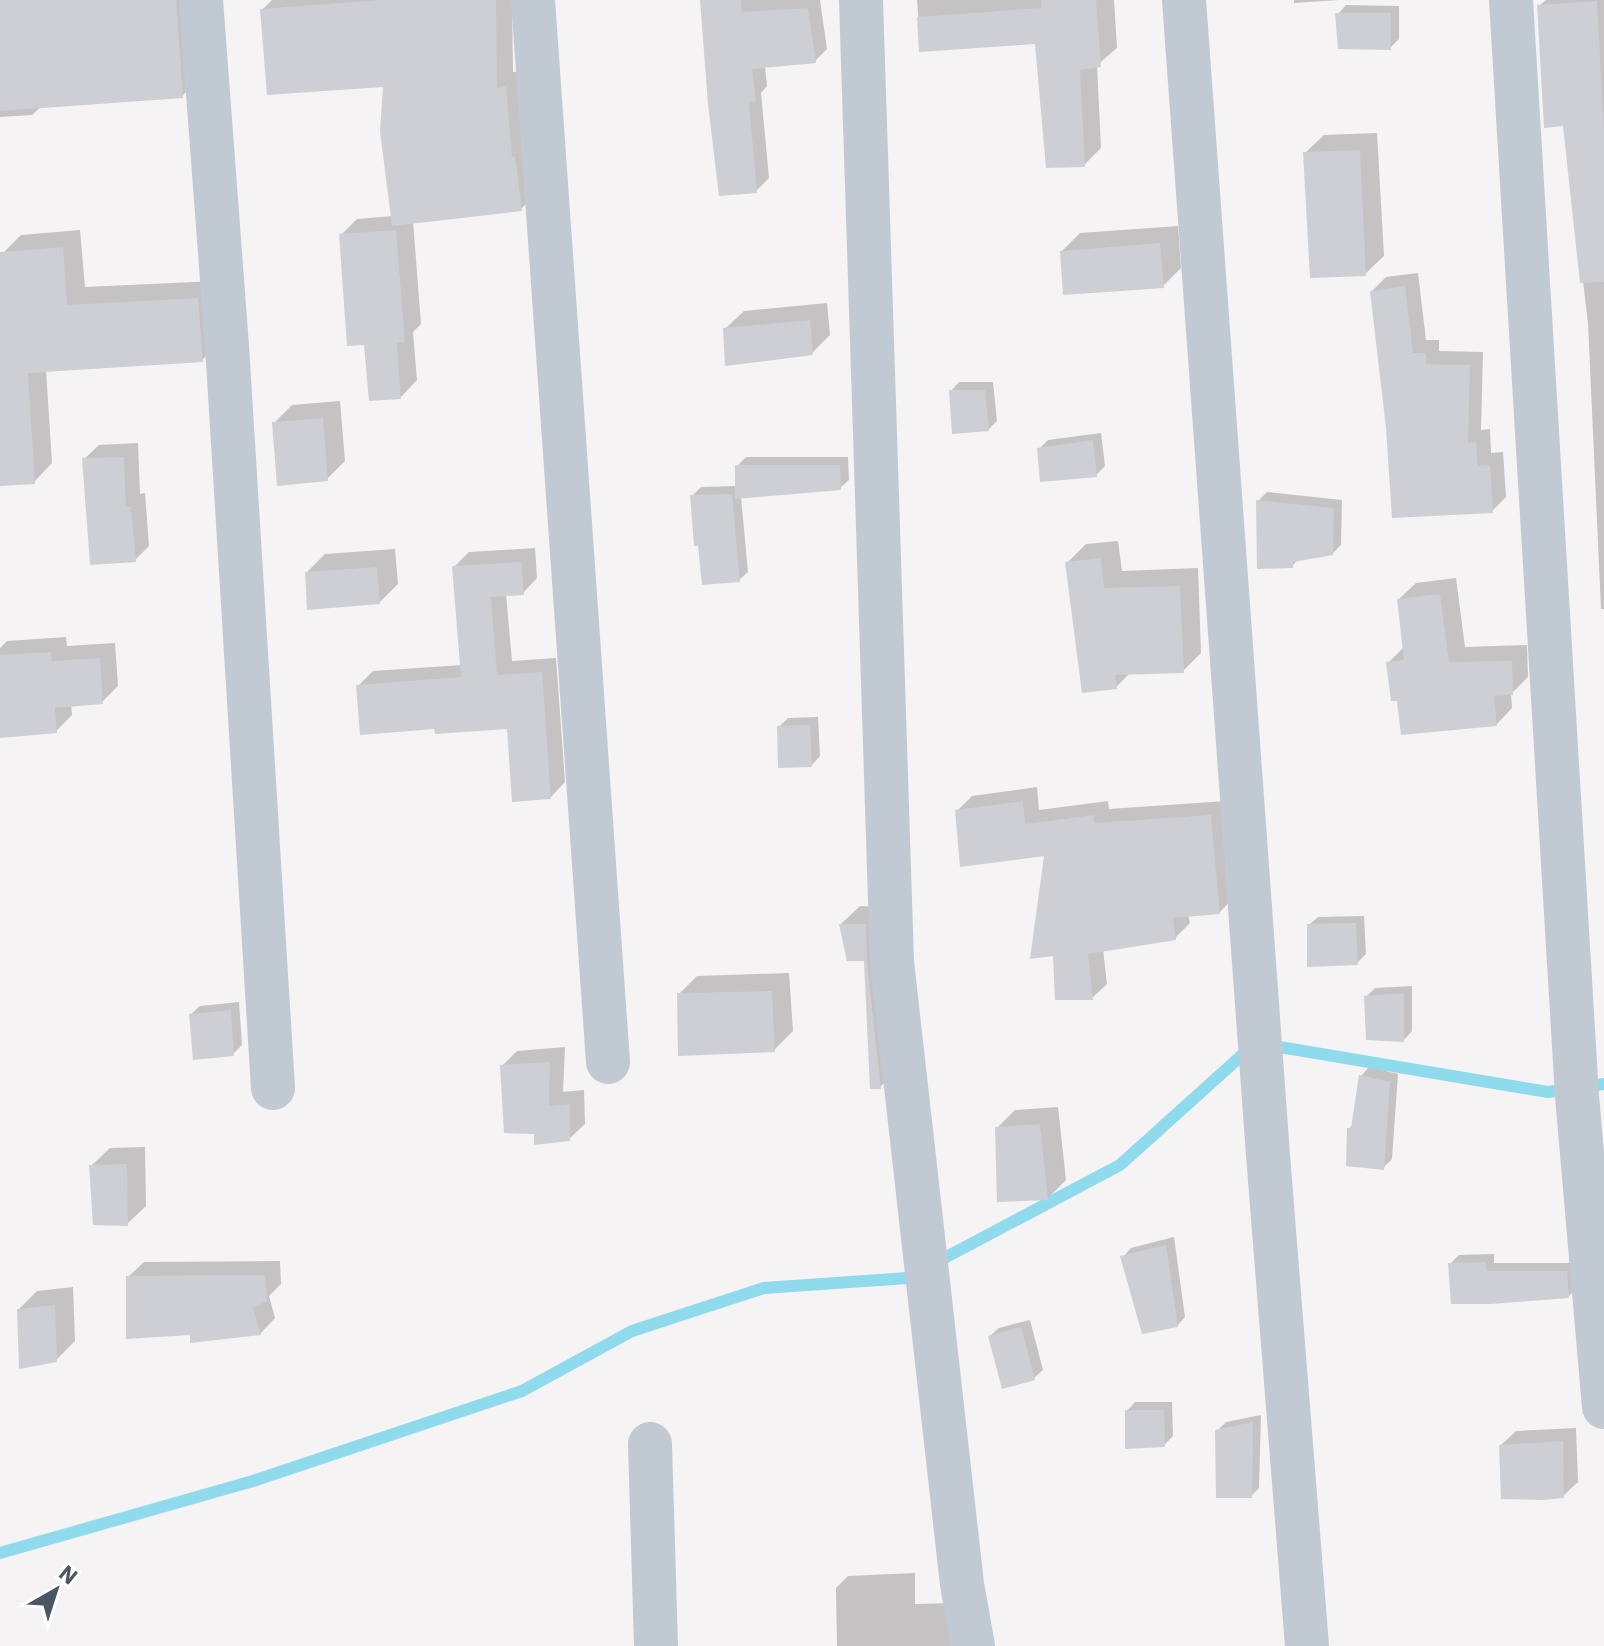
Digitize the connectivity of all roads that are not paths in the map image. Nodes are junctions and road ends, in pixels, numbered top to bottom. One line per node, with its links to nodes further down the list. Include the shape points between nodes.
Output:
1 (201, 0): 7 (street)
2 (533, 0): 6 (street)
3 (861, 0): 12 (street, via 892,962)
4 (1184, 0): 13 (street)
5 (1511, 0): 8 (street)
6 (608, 1062)
7 (273, 1088)
8 (1591, 1096): 9 (street)
9 (1604, 1407)
10 (650, 1444): 11 (street)
11 (656, 1646)
12 (973, 1646)
13 (1307, 1646)

